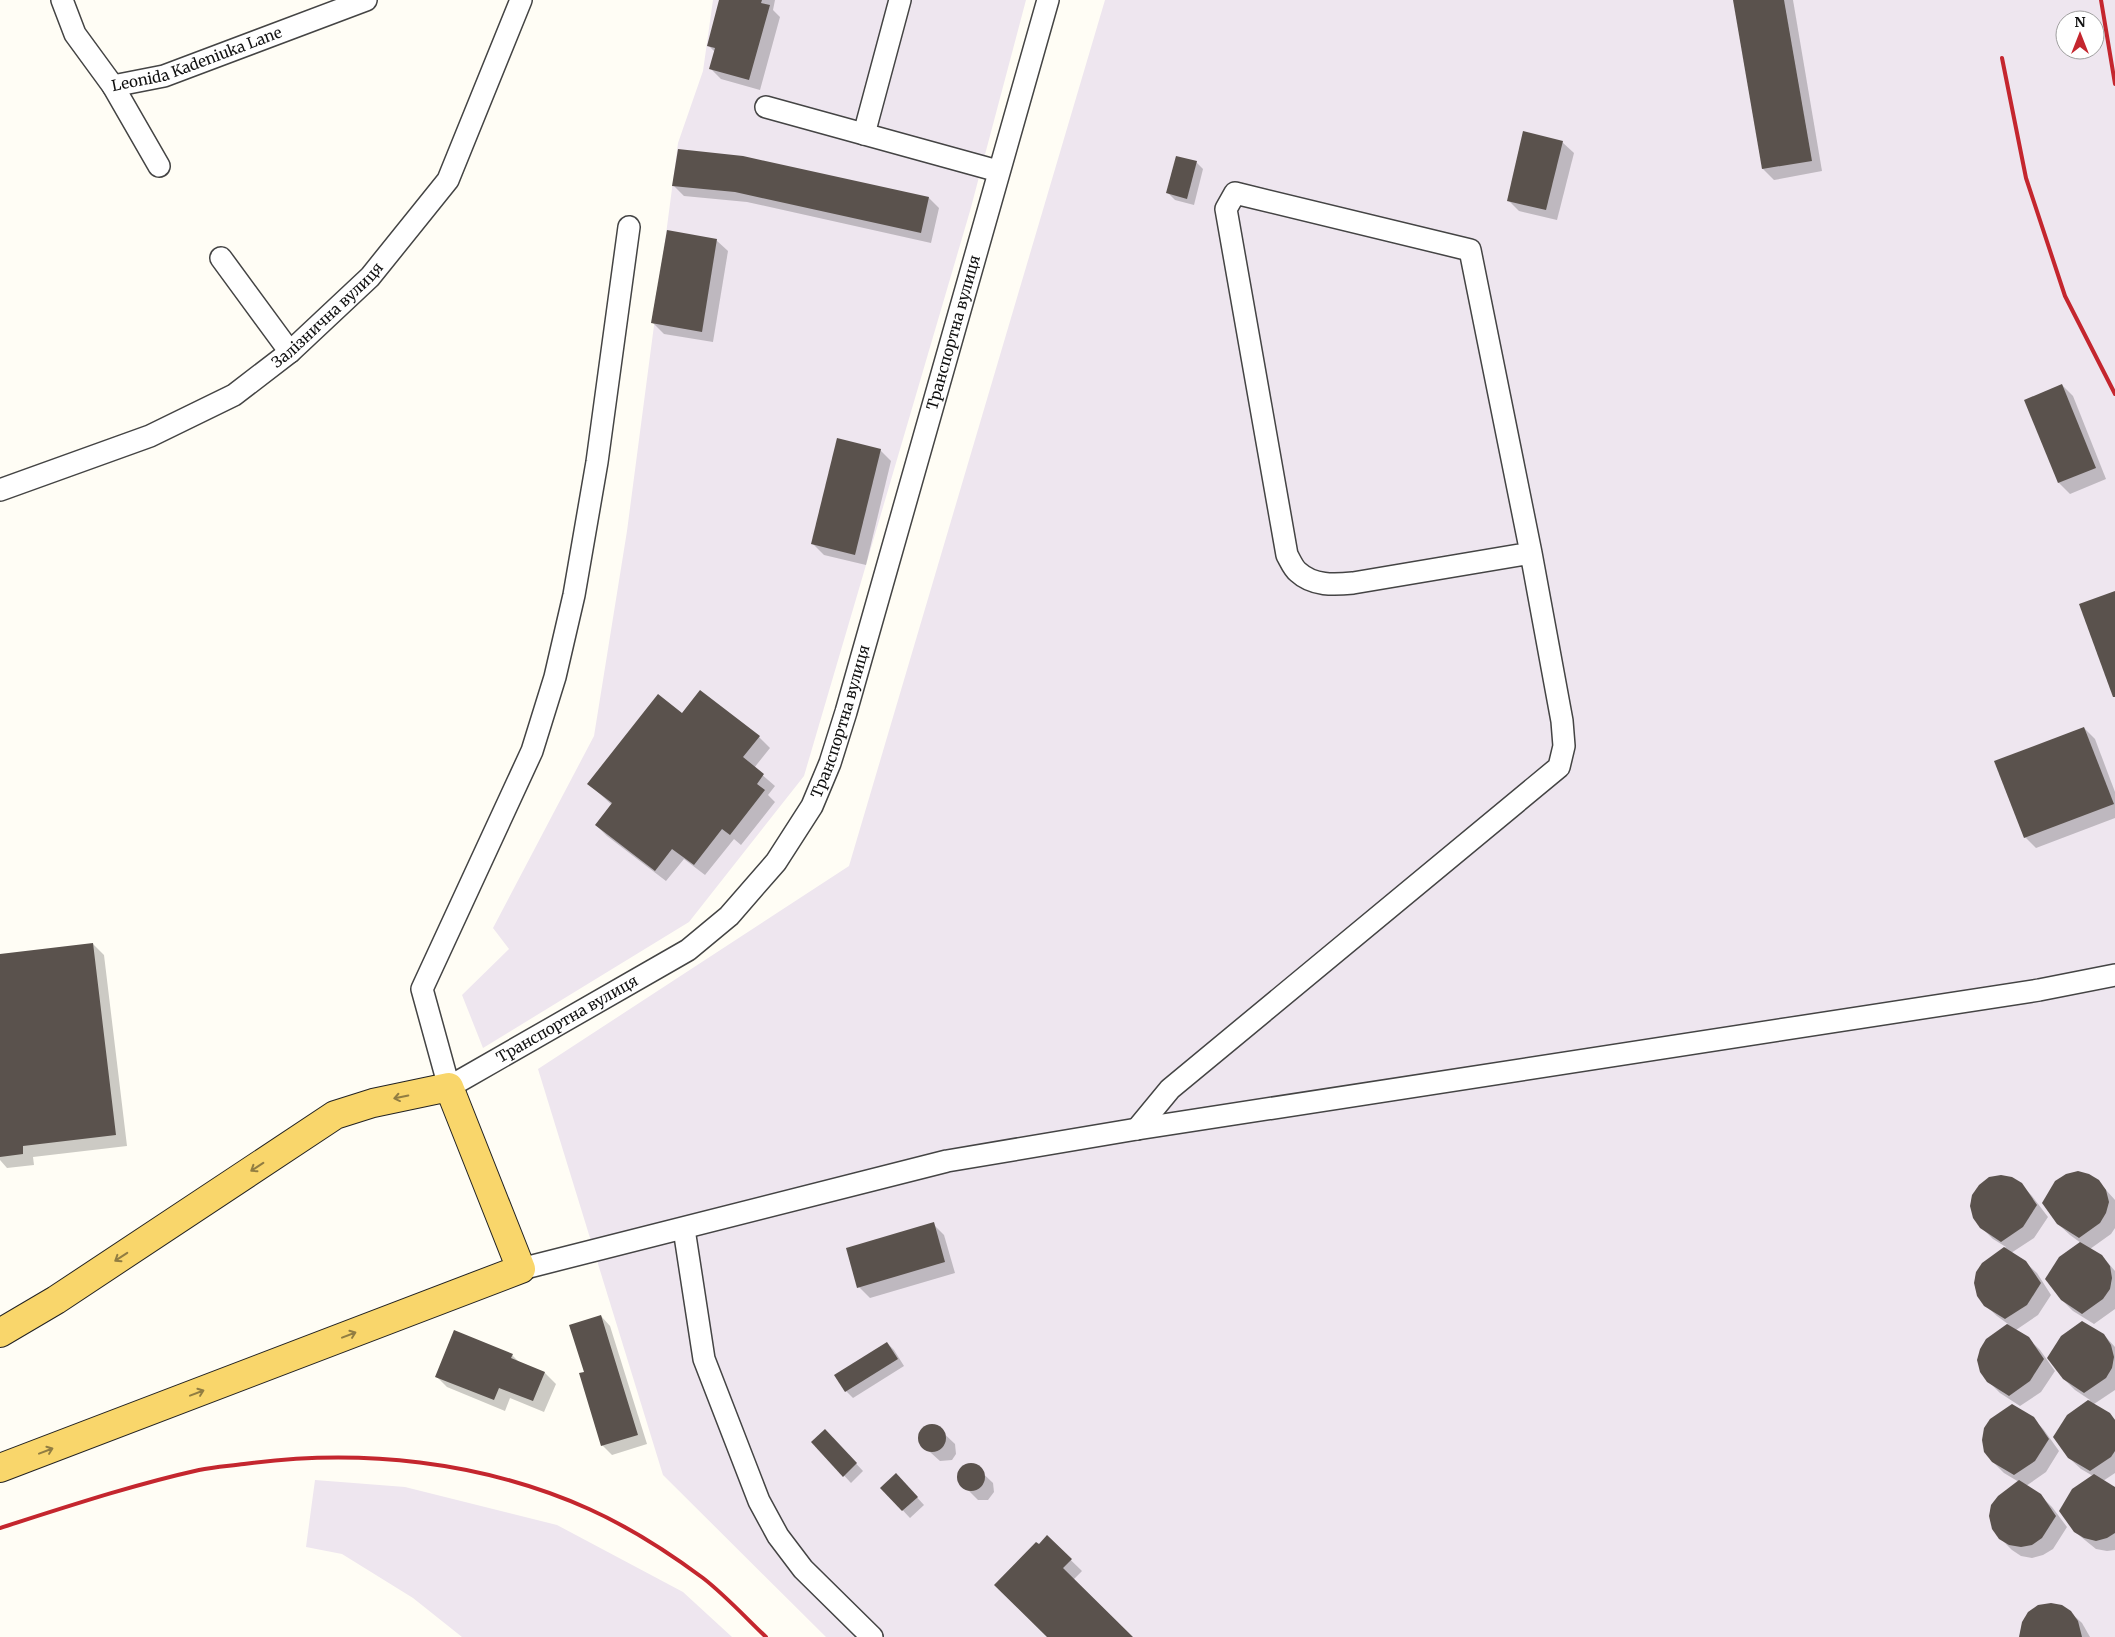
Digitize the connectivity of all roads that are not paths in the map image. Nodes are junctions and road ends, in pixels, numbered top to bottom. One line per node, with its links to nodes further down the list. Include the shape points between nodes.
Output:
1 (62, 0): 6 (street, via 75,34)
2 (366, 0): 6 (street, Leonida Kadeniuka Lane, via 164,76)
3 (521, 0): 13 (street, Залізнична вулиця, via 448,180 370,277)
4 (900, 0): 8 (street)
5 (1048, 0): 10 (street, Транспортна вулиця)
6 (114, 86): 9 (street, Leonida Kadeniuka Lane)
7 (766, 107): 8 (street)
8 (864, 134): 10 (street)
9 (159, 166)
10 (998, 171): 17 (street, Транспортна вулиця, via 846,712 812,806 770,869 729,916 688,950)
11 (628, 226): 17 (street, via 597,462 574,595 555,677 532,751 422,989)
12 (220, 258): 13 (street)
13 (290, 352): 14 (street, Залізнична вулиця, via 234,395 150,436)
14 (0, 490)
15 (1531, 553): 15 (street, via 1470,250 1235,193 1226,210 1287,555 1297,572 1312,581 1332,585); 18 (street, via 1562,721 1564,746 1559,767 1170,1089)
16 (2115, 975): 18 (street, via 2039,990)
17 (449, 1087): 20 (main road); 21 (main road, one-way to 21, via 373,1103 336,1115 56,1300)
18 (1137, 1129): 19 (street, via 947,1162)
19 (684, 1229): 20 (street); 23 (street, via 704,1359 759,1502 778,1536 803,1569)
20 (522, 1269): 22 (main road, one-way to 20)
21 (0, 1333)
22 (0, 1468)
23 (872, 1637)

